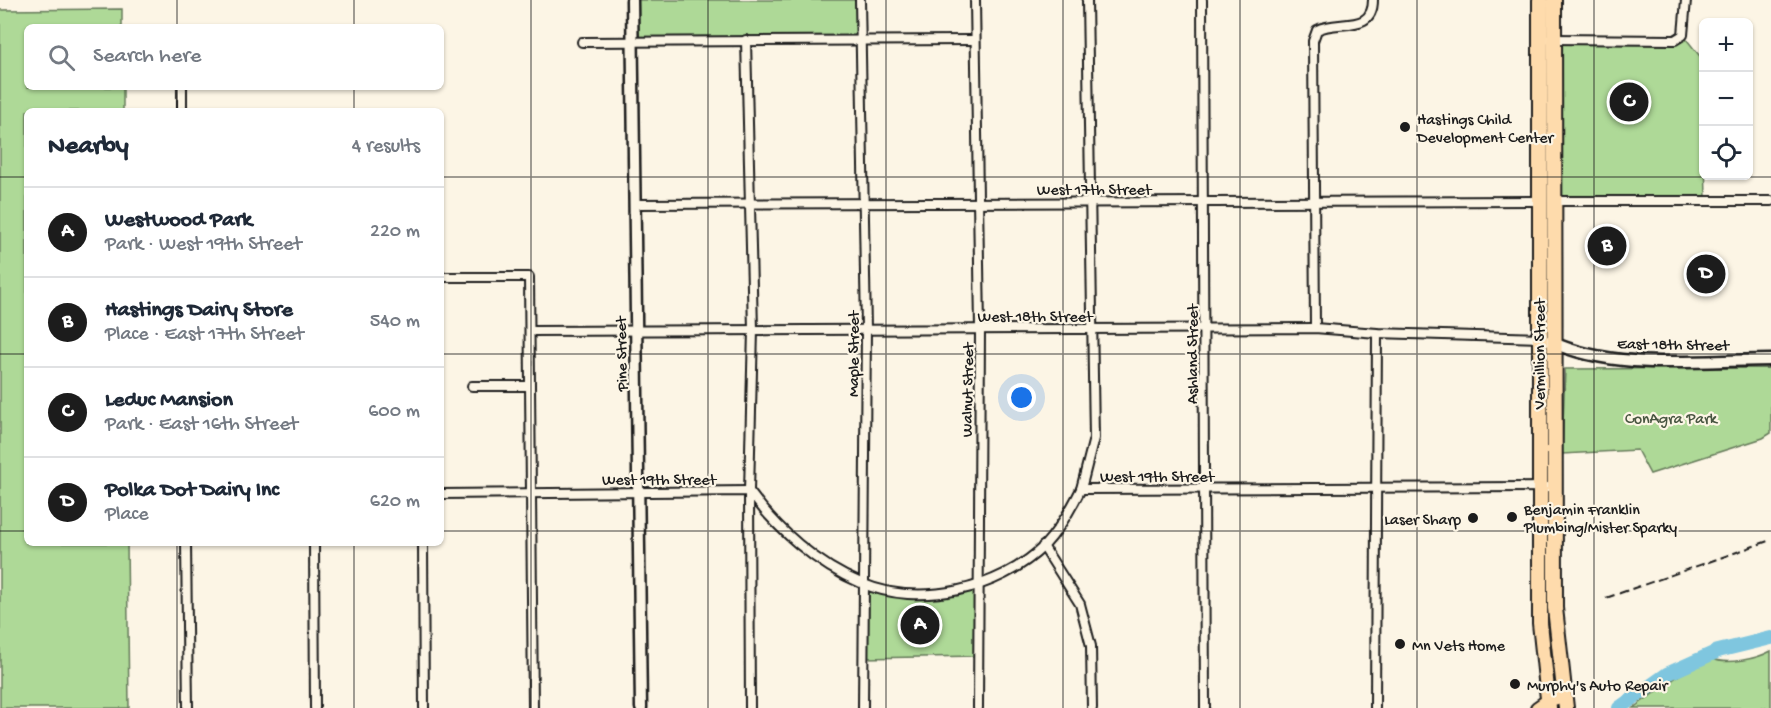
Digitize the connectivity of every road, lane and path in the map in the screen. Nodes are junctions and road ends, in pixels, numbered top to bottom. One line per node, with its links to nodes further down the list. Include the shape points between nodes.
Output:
1 (632, 0): 16 (street, Pine Street)
2 (860, 0): 12 (street, Maple Street)
3 (975, 0): 13 (street, Walnut Street)
4 (1087, 0): 19 (street)
5 (1202, 0): 20 (street, Ashland Street)
6 (1373, 0): 21 (street, via 1368,19 1358,24 1327,24 1317,30 1313,41)
7 (1540, 0): 14 (highway, Vermillion Street)
8 (1554, 0): 11 (highway, Vermillion Street)
9 (1686, 0): 11 (street, via 1683,34 1675,40)
10 (746, 39): 12 (street); 16 (street); 24 (street)
11 (1554, 39): 14 (street); 22 (highway, Vermillion Street)
12 (860, 40): 13 (street); 25 (street, Maple Street)
13 (975, 40): 26 (street, Walnut Street)
14 (1540, 40): 22 (highway, Vermillion Street)
15 (582, 42): 16 (street)
16 (632, 42): 27 (street, Pine Street)
17 (182, 90): 18 (street)
18 (182, 108)
19 (1088, 200): 20 (street, West 17th Street); 26 (street, West 17th Street); 31 (street)
20 (1202, 201): 21 (street, West 17th Street); 29 (street, Ashland Street)
21 (1314, 201): 22 (street, West 17th Street); 30 (street)
22 (1547, 201): 23 (street, West 17th Street); 38 (highway, Vermillion Street); 39 (highway, Vermillion Street)
23 (1771, 201)
24 (749, 202): 25 (street, West 17th Street); 27 (street, West 17th Street); 35 (street)
25 (862, 202): 26 (street, West 17th Street); 32 (street, Maple Street)
26 (978, 202): 33 (street, Walnut Street)
27 (634, 204): 34 (street, Pine Street)
28 (444, 278): 36 (street, via 529,277)
29 (1205, 327): 30 (street, West 18th Street); 31 (street, West 18th Street); 46 (street, Ashland Street)
30 (1315, 327): 37 (street, West 18th Street)
31 (1093, 328): 33 (street, West 18th Street); 45 (street, via 1094,438)
32 (866, 329): 33 (street, West 18th Street); 35 (street, West 18th Street); 55 (street, Maple Street)
33 (980, 329): 56 (street, Walnut Street)
34 (635, 330): 35 (street, West 18th Street); 36 (street, West 18th Street); 49 (street, Pine Street)
35 (753, 330): 47 (street)
36 (530, 331): 42 (street)
37 (1377, 333): 38 (street, West 18th Street); 44 (street)
38 (1540, 338): 39 (street, East 18th Street); 43 (highway, Vermillion Street)
39 (1555, 344): 40 (street, East 18th Street, via 1585,354 1634,360); 43 (highway, Vermillion Street)
40 (1771, 360)
41 (472, 386): 42 (street)
42 (530, 386): 48 (street)
43 (1548, 487): 44 (street, West 19th Street); 57 (highway, Vermillion Street); 58 (highway, Vermillion Street, via 1540,622)
44 (1375, 488): 46 (street, West 19th Street); 69 (street)
45 (1081, 489): 46 (street, West 19th Street); 54 (street, West 19th Street, via 1065,519)
46 (1204, 489): 68 (street, Ashland Street)
47 (749, 491): 49 (street, West 19th Street); 55 (street, West 19th Street, via 763,510 820,560); 64 (street)
48 (531, 492): 49 (street, West 19th Street); 50 (street, West 19th Street); 62 (street)
49 (637, 492): 63 (street, Pine Street)
50 (444, 494)
51 (186, 546): 59 (street)
52 (314, 546): 60 (street)
53 (423, 546): 61 (street)
54 (1043, 546): 56 (street, West 19th Street, via 1013,569); 67 (street, via 1080,604 1091,646)
55 (862, 584): 56 (street, West 19th Street, via 919,594); 65 (street, Maple Street)
56 (977, 585): 66 (street, Walnut Street)
57 (1565, 702): 58 (main road)
58 (1544, 706)
59 (188, 708)
60 (315, 708)
61 (424, 708)
62 (533, 708)
63 (641, 708)
64 (750, 708)
65 (863, 708)
66 (978, 708)
67 (1092, 708)
68 (1205, 708)
69 (1375, 708)

